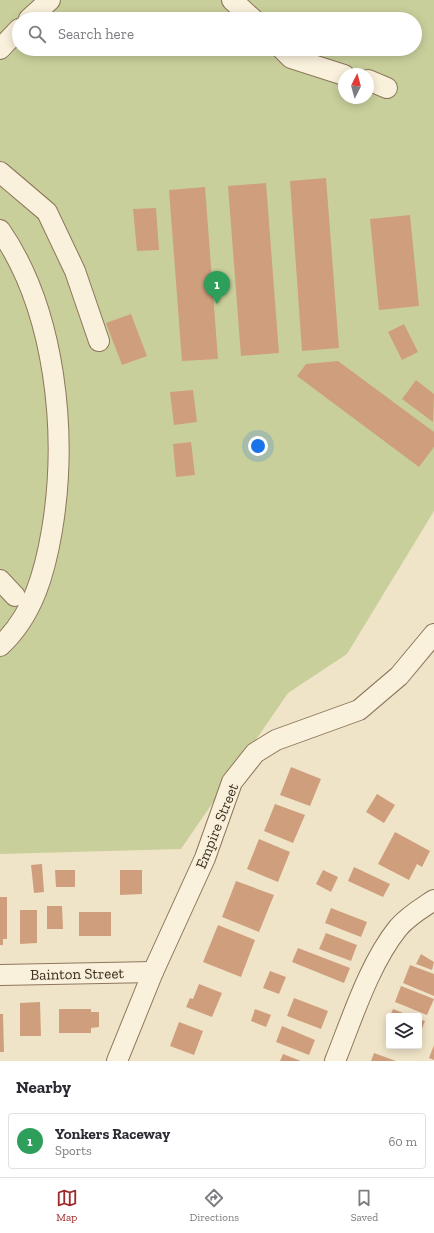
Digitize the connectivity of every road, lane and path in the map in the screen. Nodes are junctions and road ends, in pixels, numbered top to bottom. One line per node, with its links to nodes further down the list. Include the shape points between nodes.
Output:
1 (50, 0): 3 (street)
2 (232, 0): 4 (street)
3 (37, 12)
4 (245, 12)
5 (12, 36): 6 (street)
6 (0, 49)
7 (289, 56): 8 (street)
8 (338, 73)
9 (374, 83): 10 (street)
10 (387, 88)
11 (0, 172): 13 (street, via 47,212 75,271)
12 (0, 230): 17 (street, via 27,279 41,321 52,376 60,459 49,550 40,585 27,612)
13 (99, 341)
14 (0, 580): 15 (street)
15 (15, 596)
16 (434, 634): 19 (street, Empire Street, via 399,676 359,710 276,740 255,752 232,782 205,858)
17 (0, 646)
18 (434, 900): 22 (street, via 398,928 372,970)
19 (153, 972): 20 (street, Bainton Street); 21 (street, Empire Street)
20 (0, 975)
21 (116, 1061)
22 (335, 1061)

